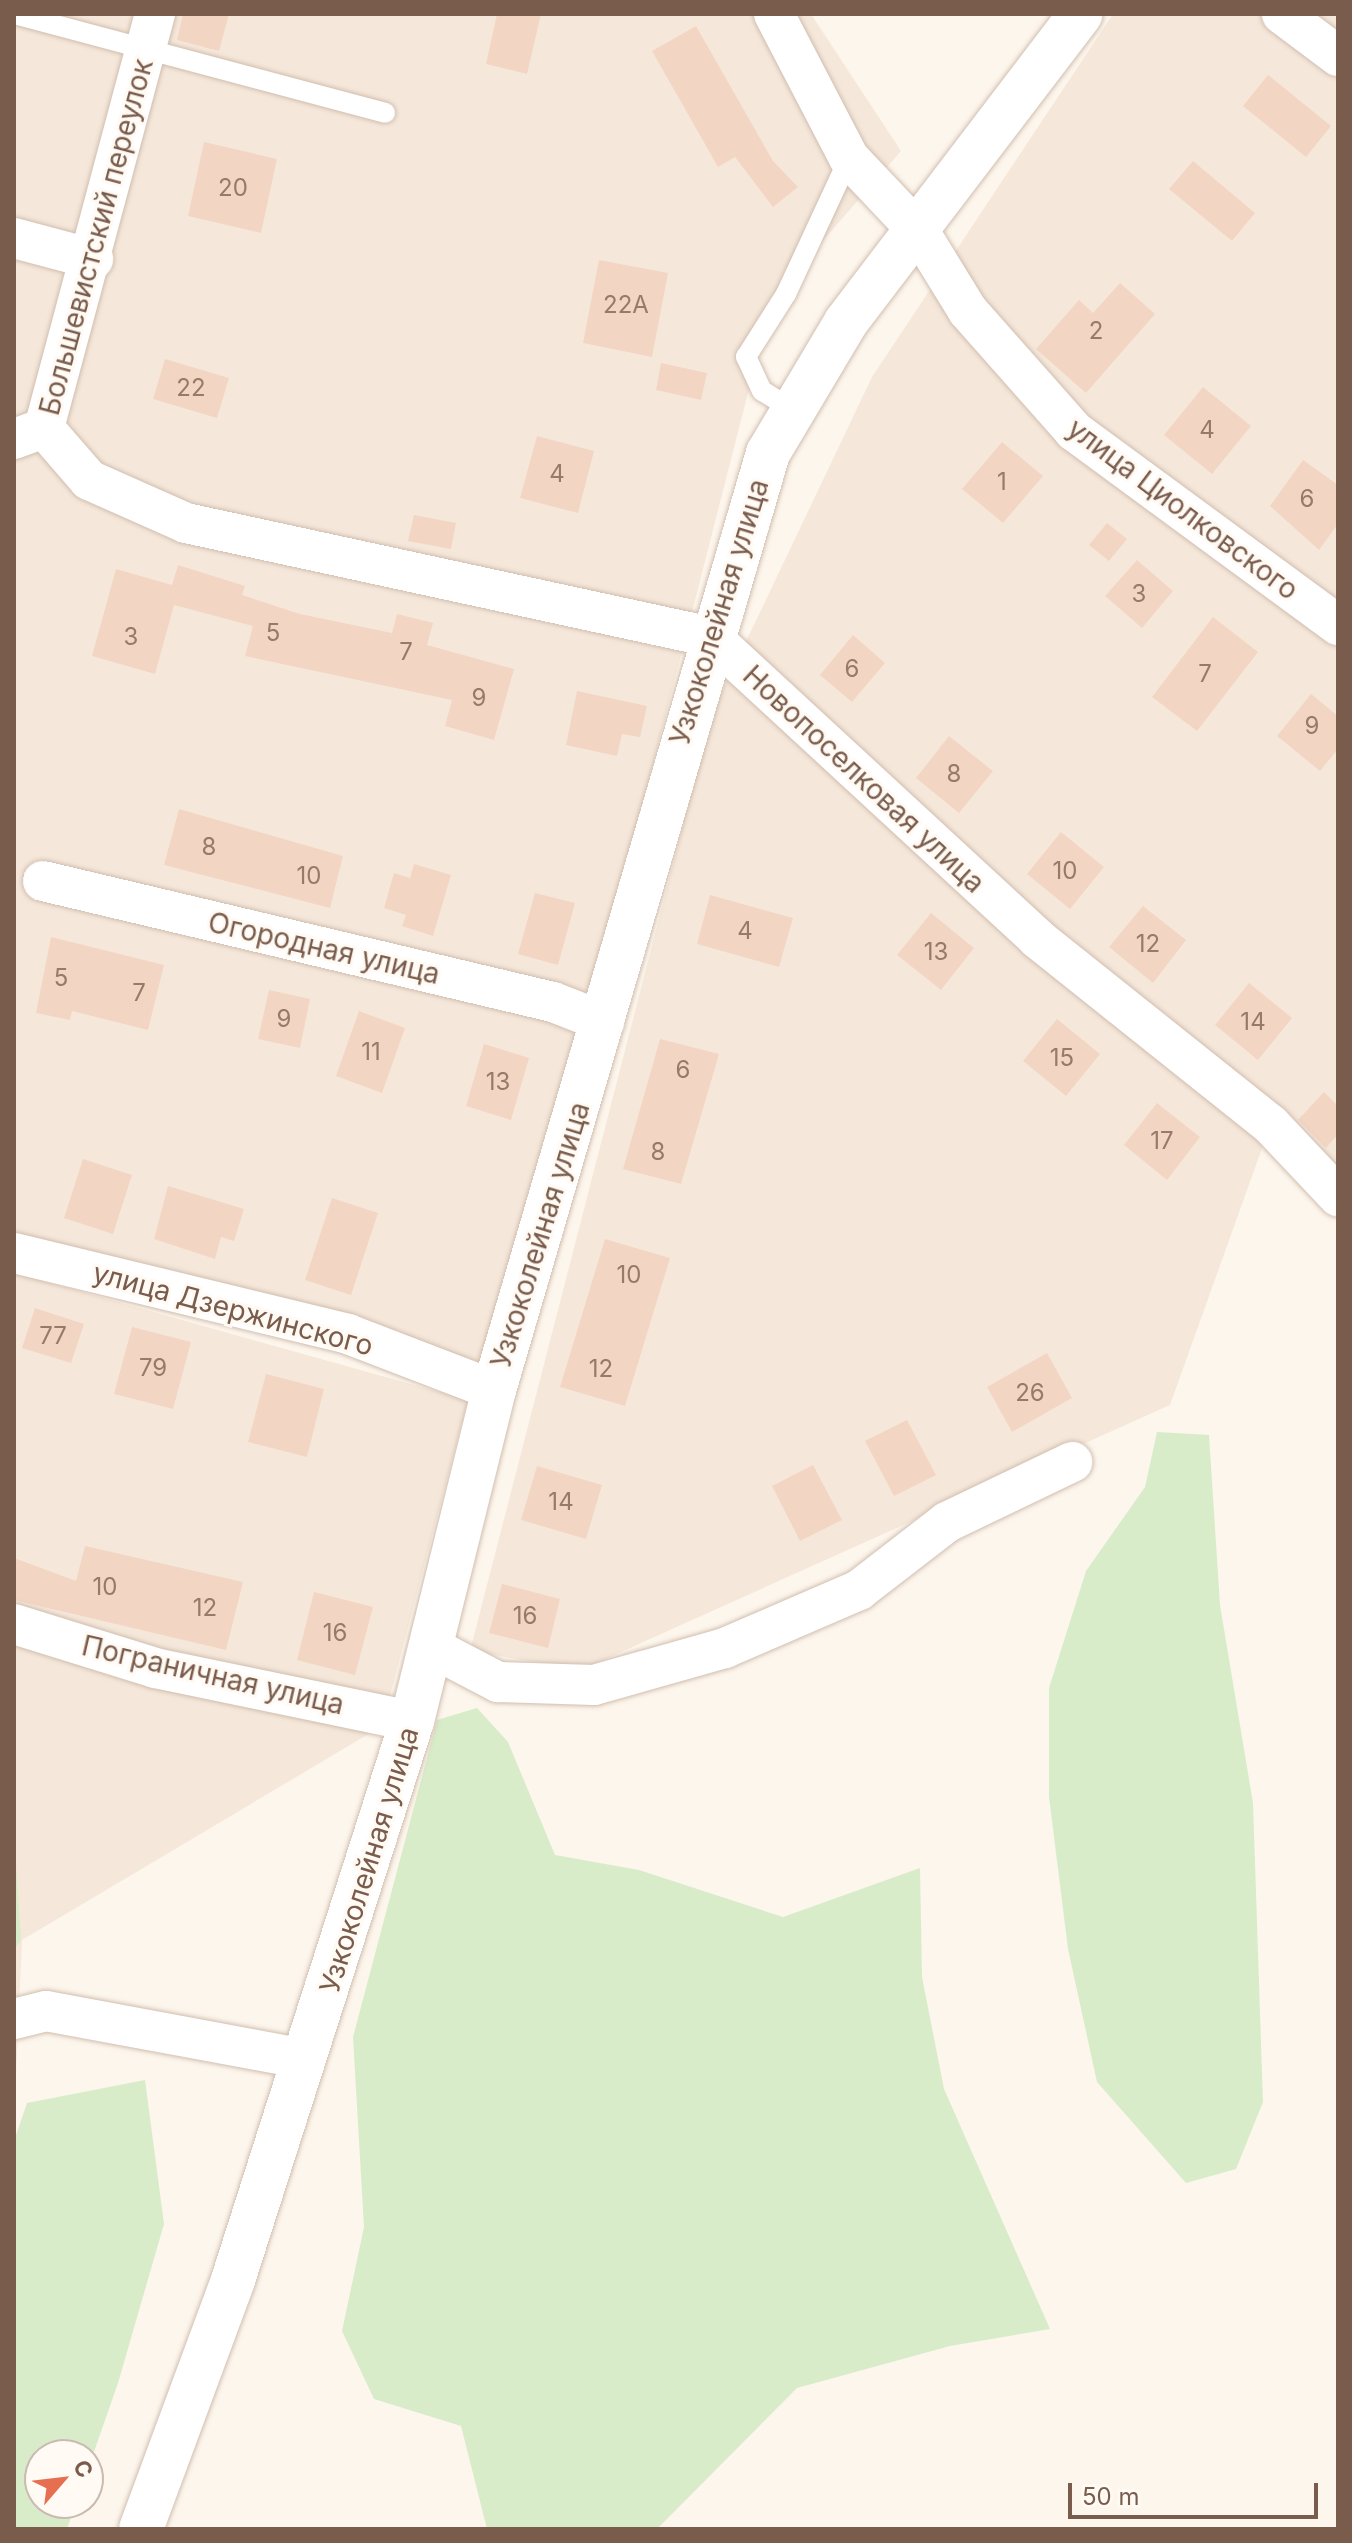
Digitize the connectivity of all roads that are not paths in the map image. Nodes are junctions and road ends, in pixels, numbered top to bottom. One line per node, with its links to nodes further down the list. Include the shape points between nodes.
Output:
1 (14, 14): 5 (lane)
2 (774, 14): 8 (street, улица Циолковского)
3 (1081, 14): 9 (street, Узкоколейная улица)
4 (1282, 14): 6 (street)
5 (150, 32): 7 (lane); 11 (street, Большевистский переулок)
6 (1338, 56)
7 (385, 113)
8 (849, 158): 9 (street, улица Циолковского); 12 (lane, via 800,267 746,357 762,391)
9 (920, 233): 12 (street, Узкоколейная улица, via 846,322); 14 (street, улица Циолковского, via 968,311 1074,431)
10 (14, 238): 11 (street)
11 (93, 259): 13 (street, Большевистский переулок)
12 (793, 410): 15 (street, Узкоколейная улица, via 768,453)
13 (29, 434): 15 (street, via 89,480 186,523)
14 (1338, 625)
15 (711, 637): 17 (street, Узкоколейная улица); 18 (street, Новопоселковая улица, via 1038,939 1271,1125)
16 (43, 881): 17 (street, Огородная улица, via 553,1002)
17 (604, 1022): 20 (street, Узкоколейная улица)
18 (1338, 1196)
19 (14, 1253): 20 (street, улица Дзержинского, via 348,1334)
20 (494, 1390): 23 (street, Узкоколейная улица)
21 (1072, 1462): 23 (street, via 947,1522 859,1590 725,1648 594,1685 498,1682)
22 (14, 1624): 24 (street, Пограничная улица, via 155,1668)
23 (431, 1647): 24 (street, Узкоколейная улица)
24 (412, 1721): 26 (street, Узкоколейная улица)
25 (14, 2019): 26 (street, via 46,2011)
26 (306, 2059): 27 (street, Узкоколейная улица)
27 (141, 2529)

